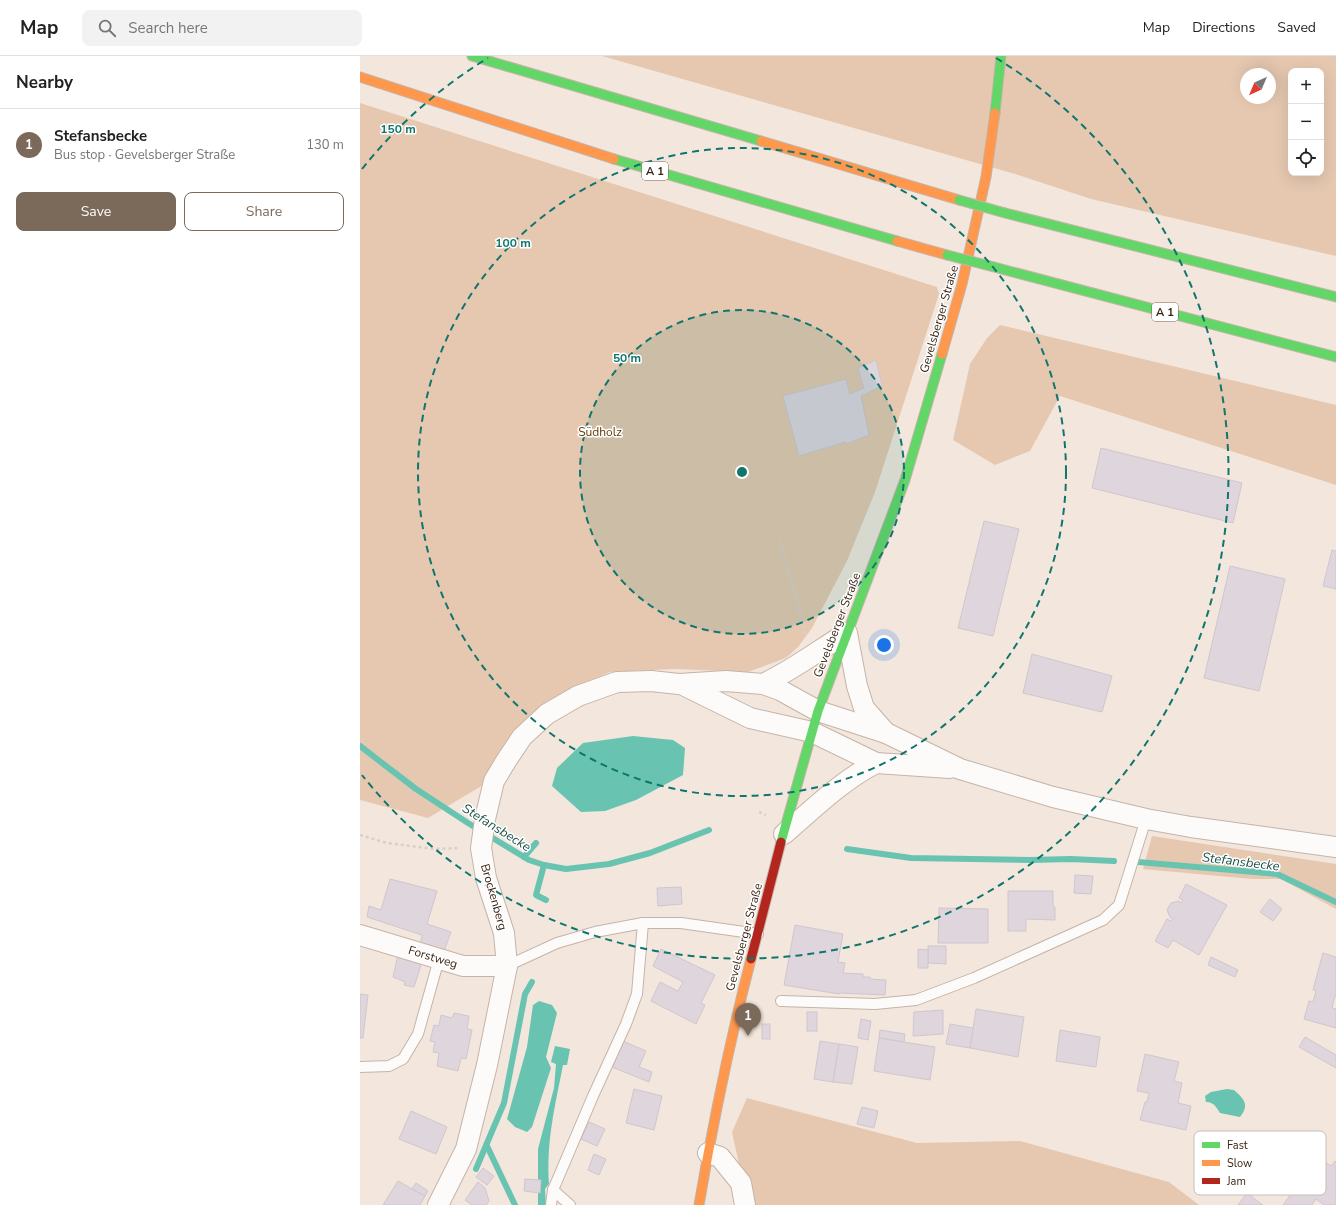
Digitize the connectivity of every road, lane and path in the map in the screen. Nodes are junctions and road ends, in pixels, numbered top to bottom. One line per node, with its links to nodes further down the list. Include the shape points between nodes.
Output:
1 (472, 56): 4 (main road, bridge, via 1005,213)
2 (1001, 56): 7 (main road, Gevelsberger Straße, via 986,177 962,284 905,480)
3 (360, 77): 5 (main road, A 1, bridge, via 588,151 948,255)
4 (1336, 297)
5 (1336, 357)
6 (780, 539): 8 (path, via 805,634)
7 (847, 633): 8 (street); 11 (main road, Gevelsberger Straße); 13 (street, via 864,708)
8 (814, 654): 10 (street)
9 (679, 684): 10 (street, Brockenberg, via 726,681); 12 (street, Brockenberg, via 750,718); 20 (street, Brockenberg, via 651,681 616,682 578,696 547,714 522,737 494,781)
10 (763, 684): 11 (street, Brockenberg, via 780,690)
11 (818, 711): 12 (main road, Gevelsberger Straße); 13 (street)
12 (812, 732): 14 (street); 17 (main road, Gevelsberger Straße)
13 (886, 733): 15 (street)
14 (876, 764): 15 (street); 17 (street, via 837,788)
15 (960, 769): 16 (street)
16 (1146, 819): 19 (street); 26 (lane, via 1119,905 1103,920 974,978 916,1000 876,1004)
17 (784, 834): 22 (main road, Gevelsberger Straße)
18 (360, 835): 20 (path, via 387,843 434,849)
19 (1336, 846)
20 (481, 848): 25 (street, Brockenberg, via 486,878 504,933)
21 (643, 923): 22 (lane, via 681,923); 25 (lane, via 595,932 557,943); 29 (lane, via 637,994)
22 (758, 934): 28 (main road, Gevelsberger Straße, via 739,1005)
23 (360, 935): 24 (street, Forstweg)
24 (439, 959): 25 (street, Forstweg, via 463,966); 27 (lane, via 418,1034 403,1059 390,1066)
25 (507, 966): 30 (street, Brockenberg, via 487,1065 466,1148)
26 (781, 1001)
27 (360, 1067)
28 (708, 1153): 33 (main road, Gevelsberger Straße); 34 (street, via 720,1157 740,1183)
29 (553, 1190): 31 (lane); 32 (lane)
30 (438, 1205)
31 (551, 1205)
32 (570, 1205)
33 (699, 1205)
34 (745, 1205)

